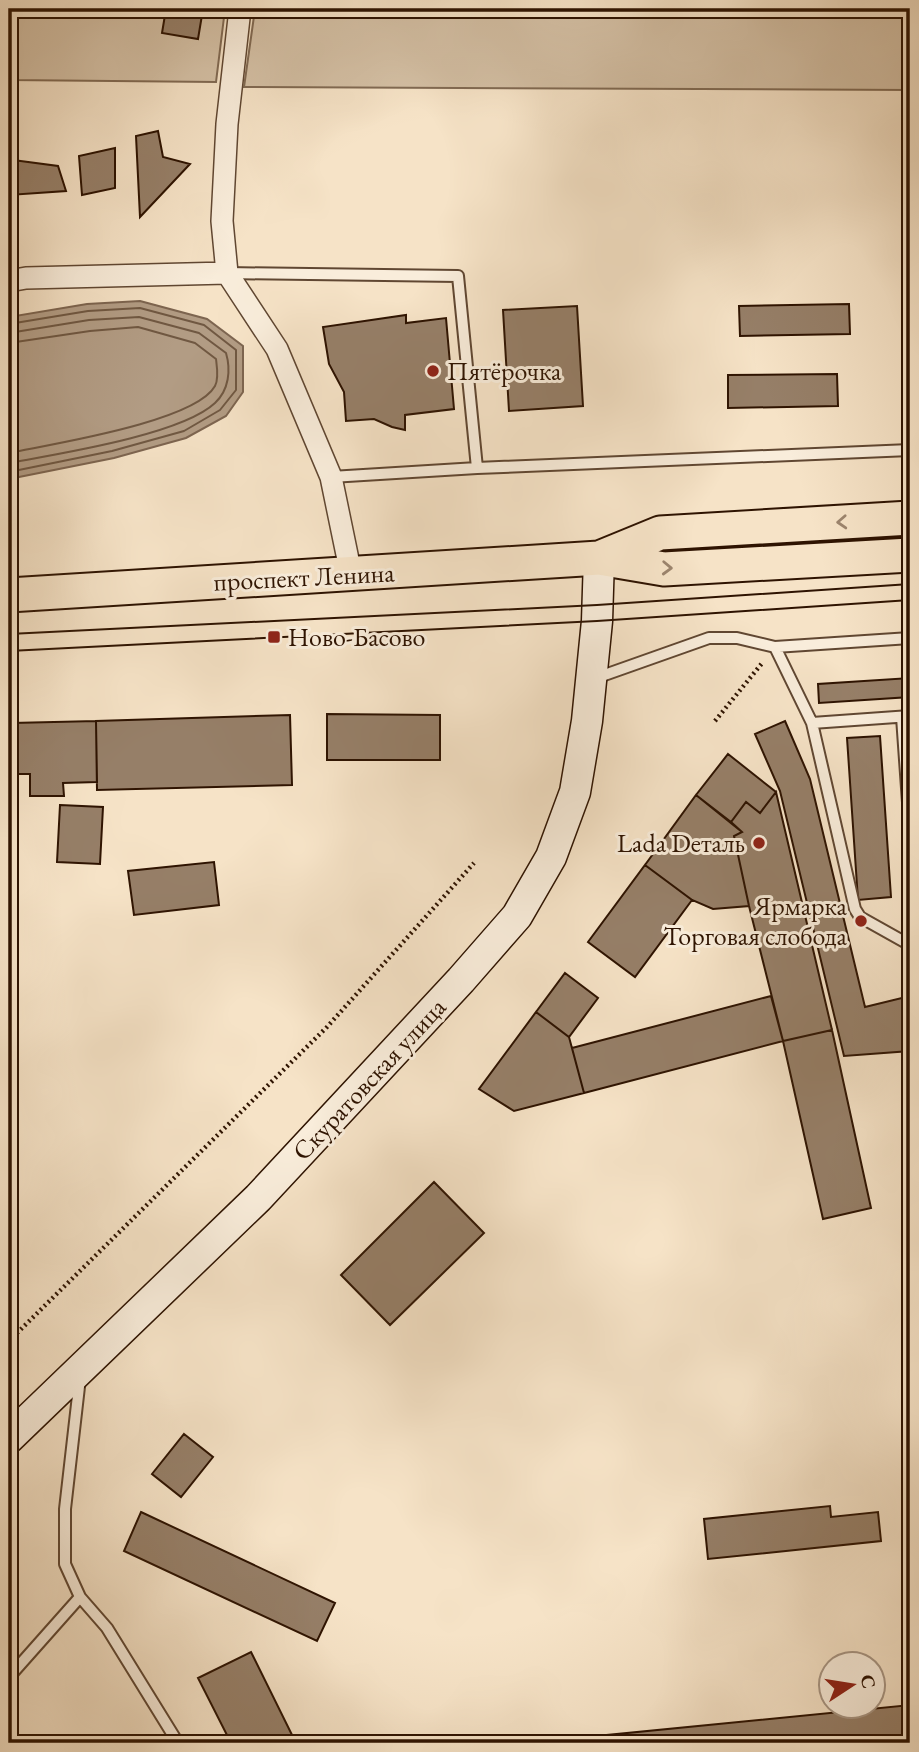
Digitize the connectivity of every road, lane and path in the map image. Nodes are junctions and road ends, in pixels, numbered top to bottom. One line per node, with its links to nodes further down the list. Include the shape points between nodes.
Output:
1 (240, 9): 2 (street, via 222,221)
2 (227, 273): 3 (street); 5 (lane, via 458,276); 6 (street, via 277,349)
3 (9, 281)
4 (910, 450): 5 (lane)
5 (477, 468): 6 (lane)
6 (331, 477): 10 (street)
7 (910, 518): 9 (main road, проспект Ленина, one-way to 9, via 660,533)
8 (910, 555): 9 (main road, проспект Ленина, one-way to 8, via 664,569)
9 (599, 558): 10 (main road, проспект Ленина); 14 (street, Скуратовская улица)
10 (351, 574): 11 (main road, проспект Ленина)
11 (9, 595)
12 (910, 638): 13 (lane)
13 (775, 647): 14 (lane, via 737,638 709,638); 16 (path); 17 (lane)
14 (590, 681): 22 (street, Скуратовская улица, via 575,792 551,857 517,916 258,1198)
15 (906, 717): 17 (lane); 18 (lane)
16 (715, 721)
17 (812, 723): 20 (lane, via 855,909 860,917)
18 (910, 831)
19 (474, 863): 21 (path, via 327,1027)
20 (910, 945)
21 (9, 1341)
22 (82, 1368): 23 (street, Скуратовская улица); 24 (lane, via 65,1509 65,1564)
23 (9, 1438)
24 (80, 1597): 25 (lane); 26 (lane, via 107,1628)
25 (9, 1677)
26 (178, 1743)

